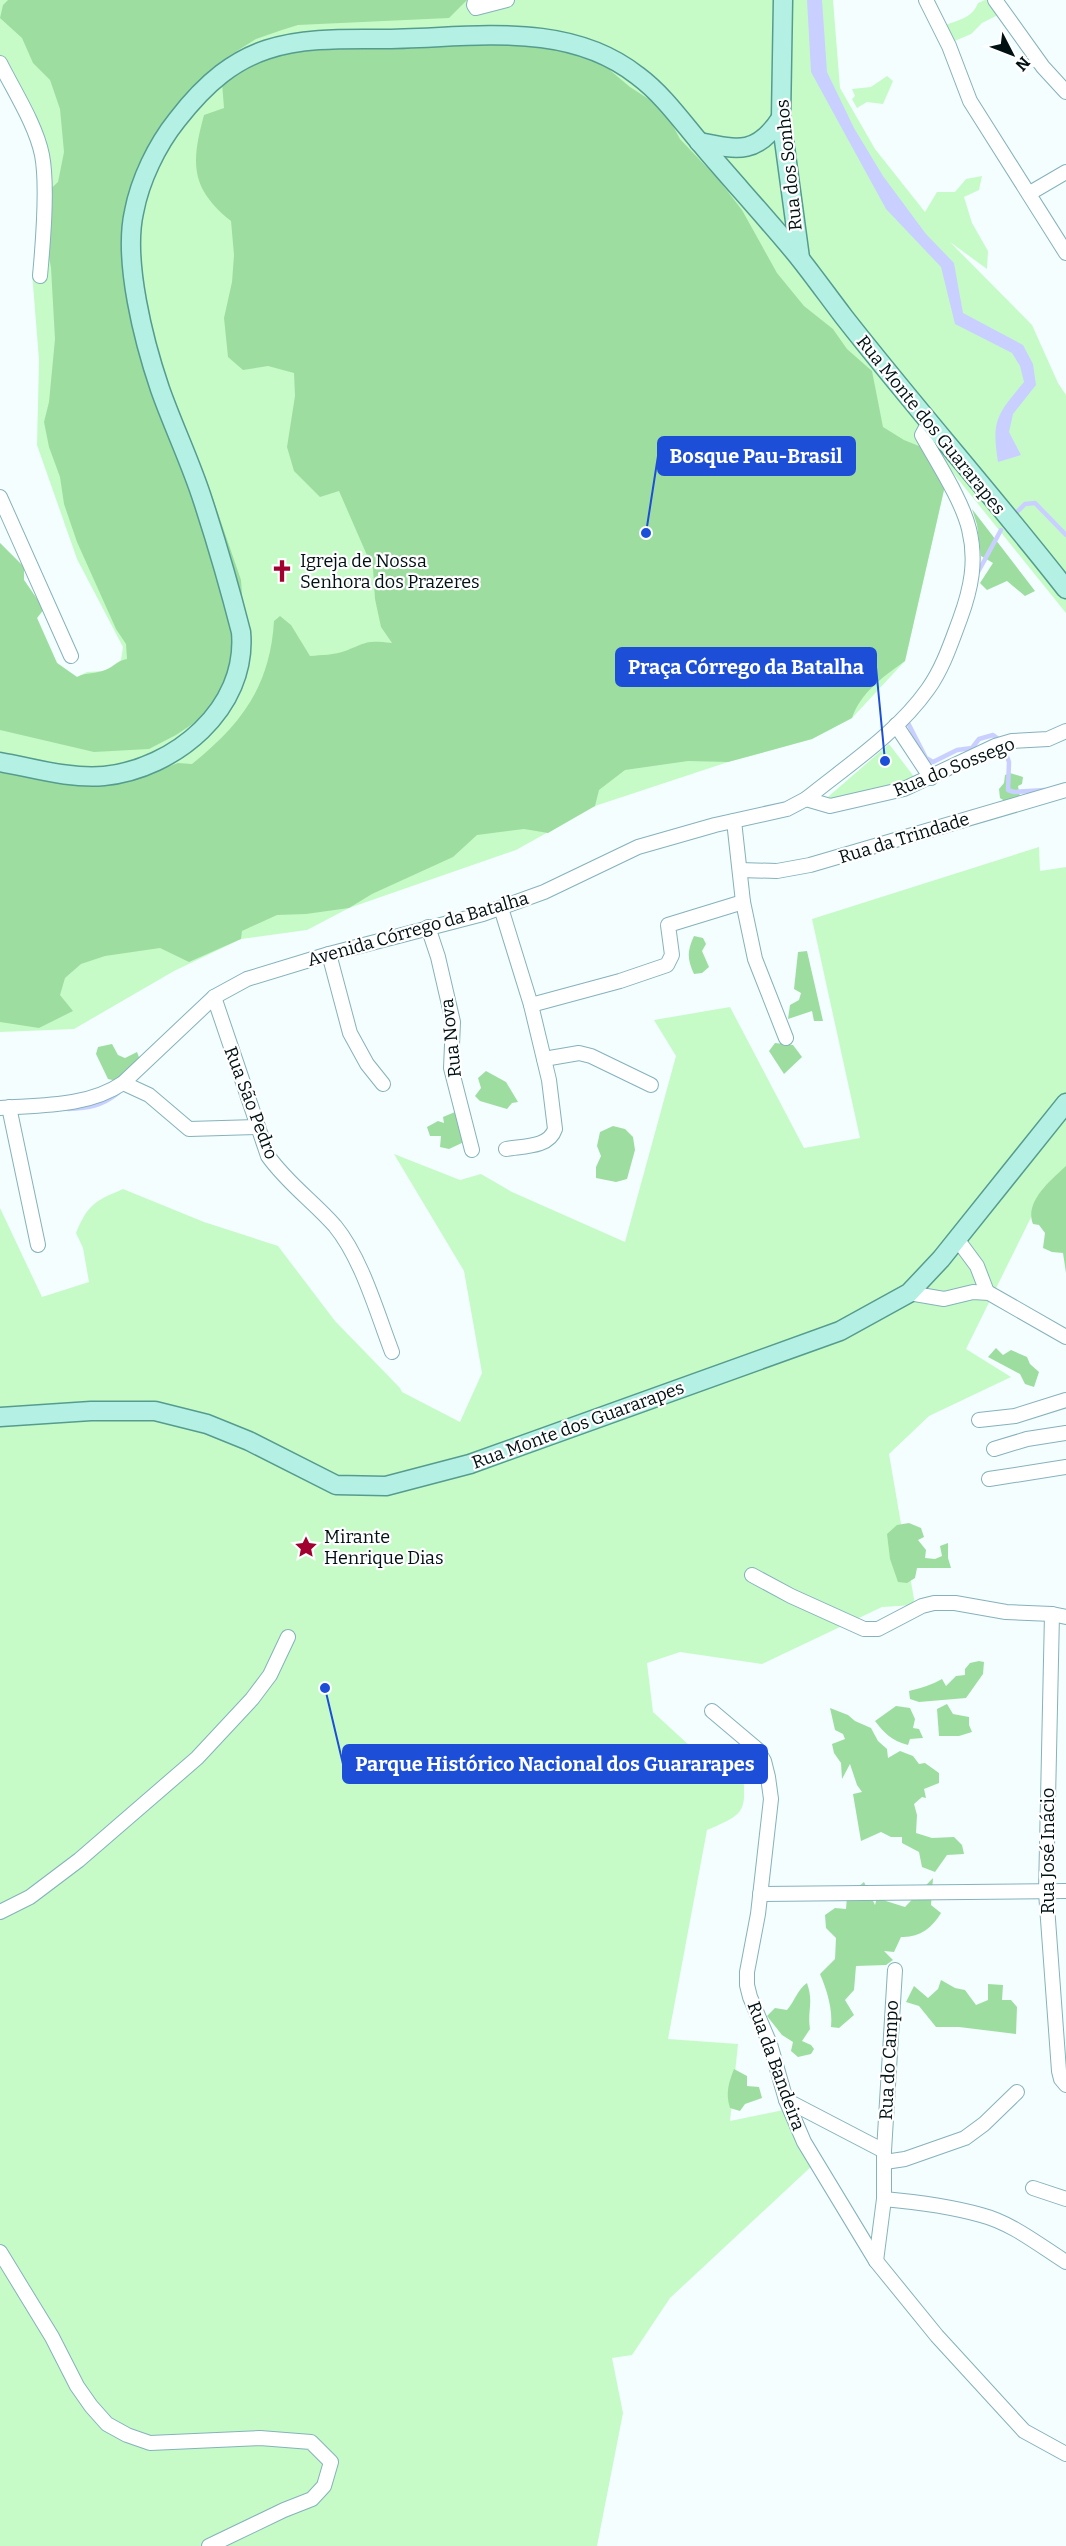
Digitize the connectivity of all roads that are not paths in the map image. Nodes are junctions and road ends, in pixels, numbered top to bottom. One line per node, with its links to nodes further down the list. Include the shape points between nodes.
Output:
1 (475, 0): 2 (street, via 476,8)
2 (507, 0)
3 (783, 0): 8 (main road, Rua dos Sonhos)
4 (926, 0): 11 (street, via 970,101)
5 (995, 0): 7 (street)
6 (0, 63): 14 (street, via 42,155)
7 (1066, 92)
8 (781, 118): 9 (main road, via 766,138 751,146 733,149); 13 (main road, Rua dos Sonhos)
9 (699, 142): 13 (main road, Rua Monte dos Guararapes); 21 (main road, Rua Monte dos Guararapes, via 650,85 622,64 575,43 537,36 301,42 258,51 205,88 171,127 146,176 133,215 132,262 136,298 159,386 203,500 239,624 242,645 238,668 229,693 202,731 159,760 129,771 94,776)
10 (1066, 172): 11 (street)
11 (1030, 193): 12 (street)
12 (1066, 253)
13 (800, 258): 15 (main road, Rua Monte dos Guararapes)
14 (40, 276)
15 (929, 422): 17 (main road, Rua Monte dos Guararapes); 19 (street, Avenida Córrego da Batalha, via 922,435 969,527 973,571 944,661)
16 (0, 497): 18 (street)
17 (1066, 589)
18 (71, 656)
19 (899, 730): 22 (street); 24 (street, Avenida Córrego da Batalha)
20 (1066, 731): 22 (street, Rua do Sossego, via 1047,739 995,746)
21 (0, 762)
22 (931, 778): 24 (street, Rua do Sossego, via 842,804 830,806)
23 (1066, 790): 26 (street, Rua da Trindade, via 810,865 777,871)
24 (806, 800): 25 (street, Avenida Córrego da Batalha, via 787,809)
25 (734, 821): 26 (street); 28 (street, Avenida Córrego da Batalha, via 638,847)
26 (740, 870): 27 (street)
27 (743, 902): 32 (street, via 668,926 672,955 667,964); 33 (street, via 755,959)
28 (501, 908): 29 (street, Avenida Córrego da Batalha); 32 (street)
29 (428, 927): 30 (street, Avenida Córrego da Batalha); 42 (street, Rua Nova, via 453,1022 451,1068)
30 (329, 954): 31 (street, Avenida Córrego da Batalha, via 247,980); 36 (street, via 350,1033)
31 (214, 998): 35 (street, Avenida Córrego da Batalha); 40 (street, Rua São Pedro)
32 (531, 1005): 34 (street)
33 (786, 1038)
34 (544, 1059): 37 (street, via 585,1054); 41 (street, via 553,1101 553,1134 546,1142)
35 (123, 1083): 39 (street, Avenida Córrego da Batalha, via 96,1097); 40 (street, via 150,1095 189,1129)
36 (383, 1084)
37 (651, 1085)
38 (1066, 1103): 43 (main road, Rua Monte dos Guararapes)
39 (4, 1108): 44 (street)
40 (257, 1127): 48 (street, Rua São Pedro, via 268,1156 283,1178 335,1226 346,1243)
41 (506, 1149)
42 (472, 1150)
43 (957, 1239): 45 (street, via 977,1266); 46 (main road, Rua Monte dos Guararapes)
44 (38, 1245)
45 (987, 1292): 46 (street, via 944,1299); 47 (street)
46 (909, 1293): 50 (main road, Rua Monte dos Guararapes, via 840,1331 470,1464 386,1486 336,1485 249,1441 207,1424 156,1411)
47 (1066, 1337)
48 (392, 1352)
49 (1066, 1400): 51 (street, via 1015,1416)
50 (0, 1417)
51 (979, 1420)
52 (1066, 1433): 53 (street)
53 (994, 1449)
54 (1066, 1467): 55 (street)
55 (989, 1479)
56 (752, 1575): 57 (street, via 871,1630 934,1603)
57 (1059, 1616): 61 (street, Rua José Inácio)
58 (288, 1637): 63 (street, via 270,1675 252,1699 197,1758 79,1860 30,1898)
59 (712, 1711): 62 (street, Rua da Bandeira, via 757,1749 764,1761 771,1800)
60 (1066, 1891): 61 (street)
61 (1046, 1892): 62 (street); 65 (street, Rua José Inácio, via 1059,2071)
62 (760, 1894): 67 (street, Rua da Bandeira, via 747,1985)
63 (0, 1912)
64 (895, 1970): 68 (street, Rua do Campo)
65 (1066, 2085)
66 (1017, 2092): 68 (street, via 965,2138 905,2159)
67 (786, 2100): 68 (street, Rua do Campo); 73 (street, Rua da Bandeira, via 804,2142)
68 (885, 2156): 70 (street, Rua do Campo)
69 (1033, 2188): 71 (street)
70 (884, 2199): 73 (street, Rua do Campo); 74 (street, via 981,2215 1020,2233)
71 (1066, 2199)
72 (0, 2252): 76 (street, via 77,2386 107,2424 150,2443 260,2438 311,2442 331,2462 324,2486 312,2499)
73 (876, 2261): 75 (street, Rua da Bandeira, via 999,2406 1024,2431)
74 (1066, 2262)
75 (1066, 2454)
76 (209, 2546)

